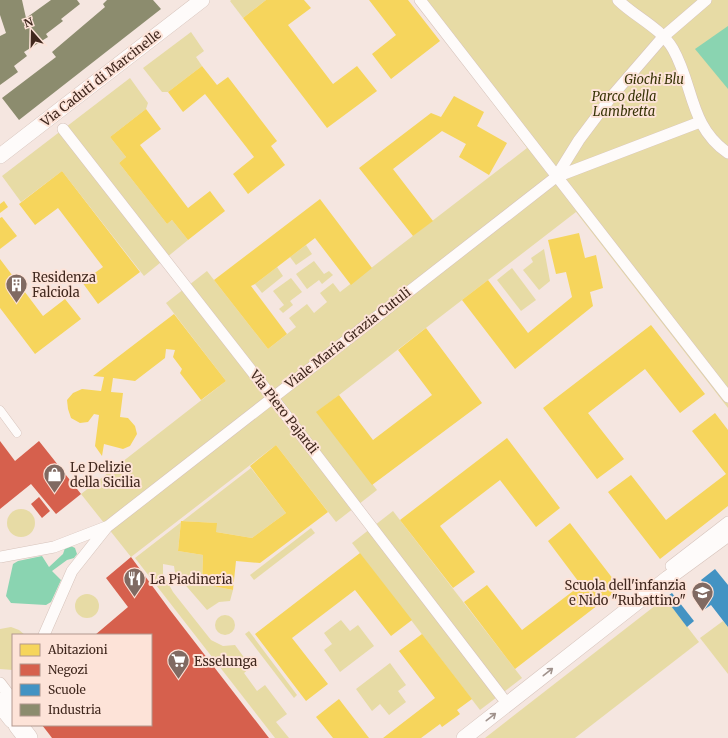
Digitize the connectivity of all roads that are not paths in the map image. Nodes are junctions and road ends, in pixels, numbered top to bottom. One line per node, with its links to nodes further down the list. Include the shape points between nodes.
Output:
1 (202, 0): 9 (street, Via Caduti di Marcinelle)
2 (420, 0): 10 (street)
3 (618, 0): 5 (street)
4 (706, 0): 5 (street)
5 (663, 37): 6 (street, via 679,62); 10 (street, via 603,108)
6 (700, 122): 8 (street, via 714,143); 10 (street)
7 (63, 129): 11 (street, Via Piero Pajardi)
8 (728, 153)
9 (0, 156)
10 (554, 178): 11 (street, Viale Maria Grazia Cutuli); 12 (street)
11 (272, 397): 16 (street, Viale Maria Grazia Cutuli); 22 (street, Via Piero Pajardi)
12 (728, 397)
13 (0, 410): 14 (lane)
14 (17, 433)
15 (728, 522): 19 (street)
16 (107, 527): 18 (street, via 54,547); 20 (street, via 72,571)
17 (728, 534): 28 (street, one-way to 17)
18 (0, 557)
19 (671, 566)
20 (44, 634)
21 (0, 683): 23 (street)
22 (502, 697)
23 (12, 699)
24 (0, 702): 25 (street)
25 (12, 718)
26 (19, 726): 27 (street)
27 (28, 738)
28 (464, 738)

